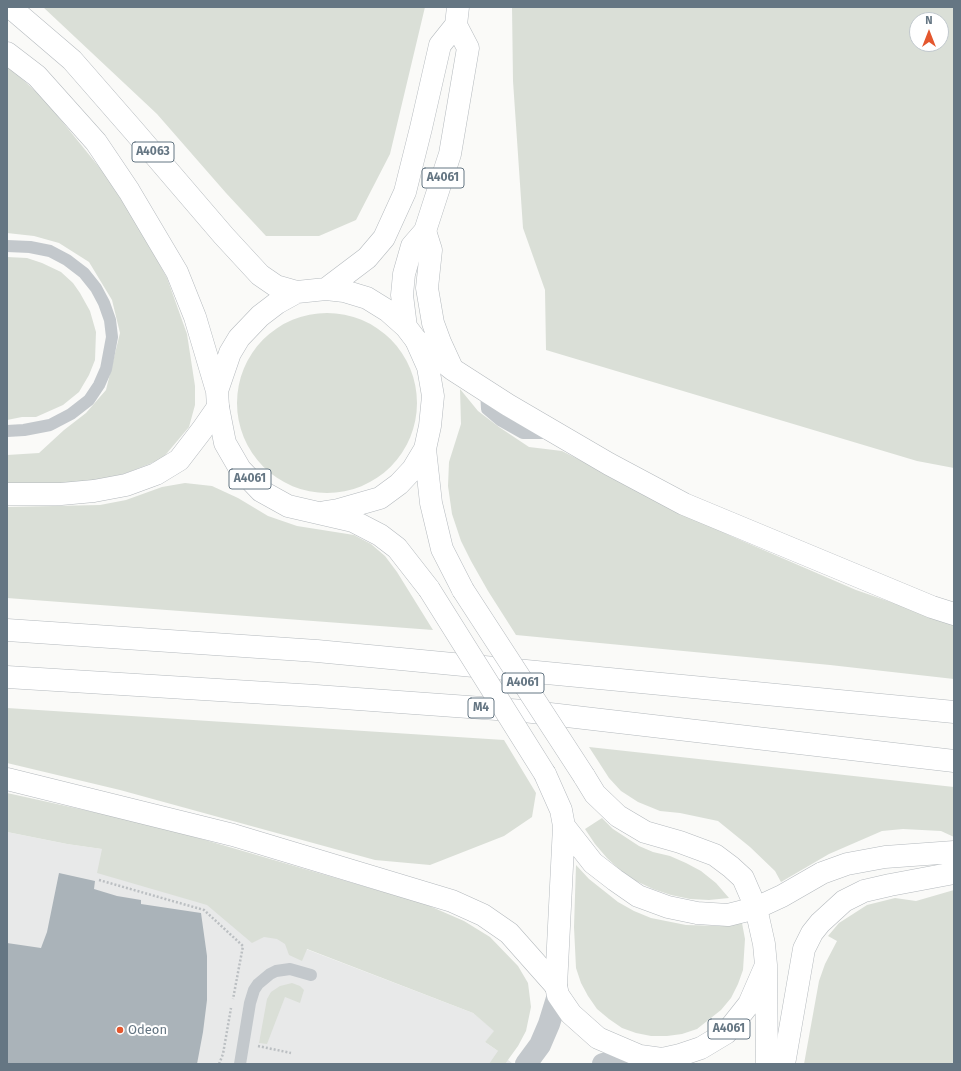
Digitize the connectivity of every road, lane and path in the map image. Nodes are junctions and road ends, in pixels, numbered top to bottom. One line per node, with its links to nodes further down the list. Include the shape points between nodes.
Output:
1 (10, 7): 7 (main road, A4063, via 72,60 260,275 276,286)
2 (457, 16): 4 (main road, A4061, via 468,48 450,154); 6 (main road, A4061, via 440,45 405,192 384,238 367,258)
3 (7, 53): 10 (main road, A4063, via 37,76 96,142 129,190 177,272 196,317)
4 (425, 231): 8 (main road, A4061, via 412,246 404,274 402,295); 9 (main road, via 431,250 427,288 433,323)
5 (7, 246): 11 (lane, via 50,251 68,260 84,273 104,303 110,320 112,338 106,369 100,385 89,400 71,414 50,425)
6 (326, 289): 7 (main road, A4061); 8 (main road, A4061, via 367,298 388,311)
7 (297, 292): 10 (main road, A4061, via 260,316 239,338 230,353)
8 (411, 334): 9 (main road); 12 (main road, A4061, via 428,367 433,396)
9 (452, 369): 15 (main road, via 556,433 684,504)
10 (217, 399): 13 (main road, via 202,430 179,460 156,474 126,485 94,491); 14 (main road, A4061, via 225,443 240,468 261,491 288,506)
11 (7, 431)
12 (425, 449): 14 (main road, A4061, via 413,469 399,484 380,498 338,510); 25 (main road, A4061, bridge, via 431,503 442,549 463,590 595,794 618,816 645,832 715,855 743,878)
13 (7, 494)
14 (320, 512): 21 (main road, A4061, bridge, via 353,521 380,535 397,548 429,589 545,774 561,810)
15 (954, 614)
16 (7, 630): 18 (main road, via 317,650)
17 (7, 677): 19 (main road, M4, via 524,711)
18 (954, 712)
19 (954, 760)
20 (7, 779): 28 (main road, via 233,835 452,901 483,915 509,932)
21 (564, 826): 25 (main road, via 593,863 638,896 668,907 697,913 728,915); 28 (main road, A4061)
22 (954, 852): 25 (main road, via 885,857 847,864 822,873)
23 (954, 873): 38 (main road, via 864,891 844,901 820,923 804,949)
24 (99, 880): 33 (path, via 204,910 242,946 223,1054)
25 (756, 908): 26 (main road, A4061)
26 (766, 965): 32 (main road, A4061, via 749,1004 726,1033 701,1048); 37 (main road, A4061)
27 (311, 975): 34 (lane, via 290,969 276,971 258,984 250,1003)
28 (557, 990): 31 (main road, A4061, via 571,1014 598,1038); 35 (street, via 549,1024 540,1045)
29 (258, 1046): 30 (path)
30 (291, 1053)
31 (640, 1056): 32 (main road, A4061); 36 (street)
32 (665, 1061)
33 (218, 1064)
34 (241, 1064)
35 (526, 1064)
36 (603, 1064)
37 (767, 1064)
38 (784, 1064)

